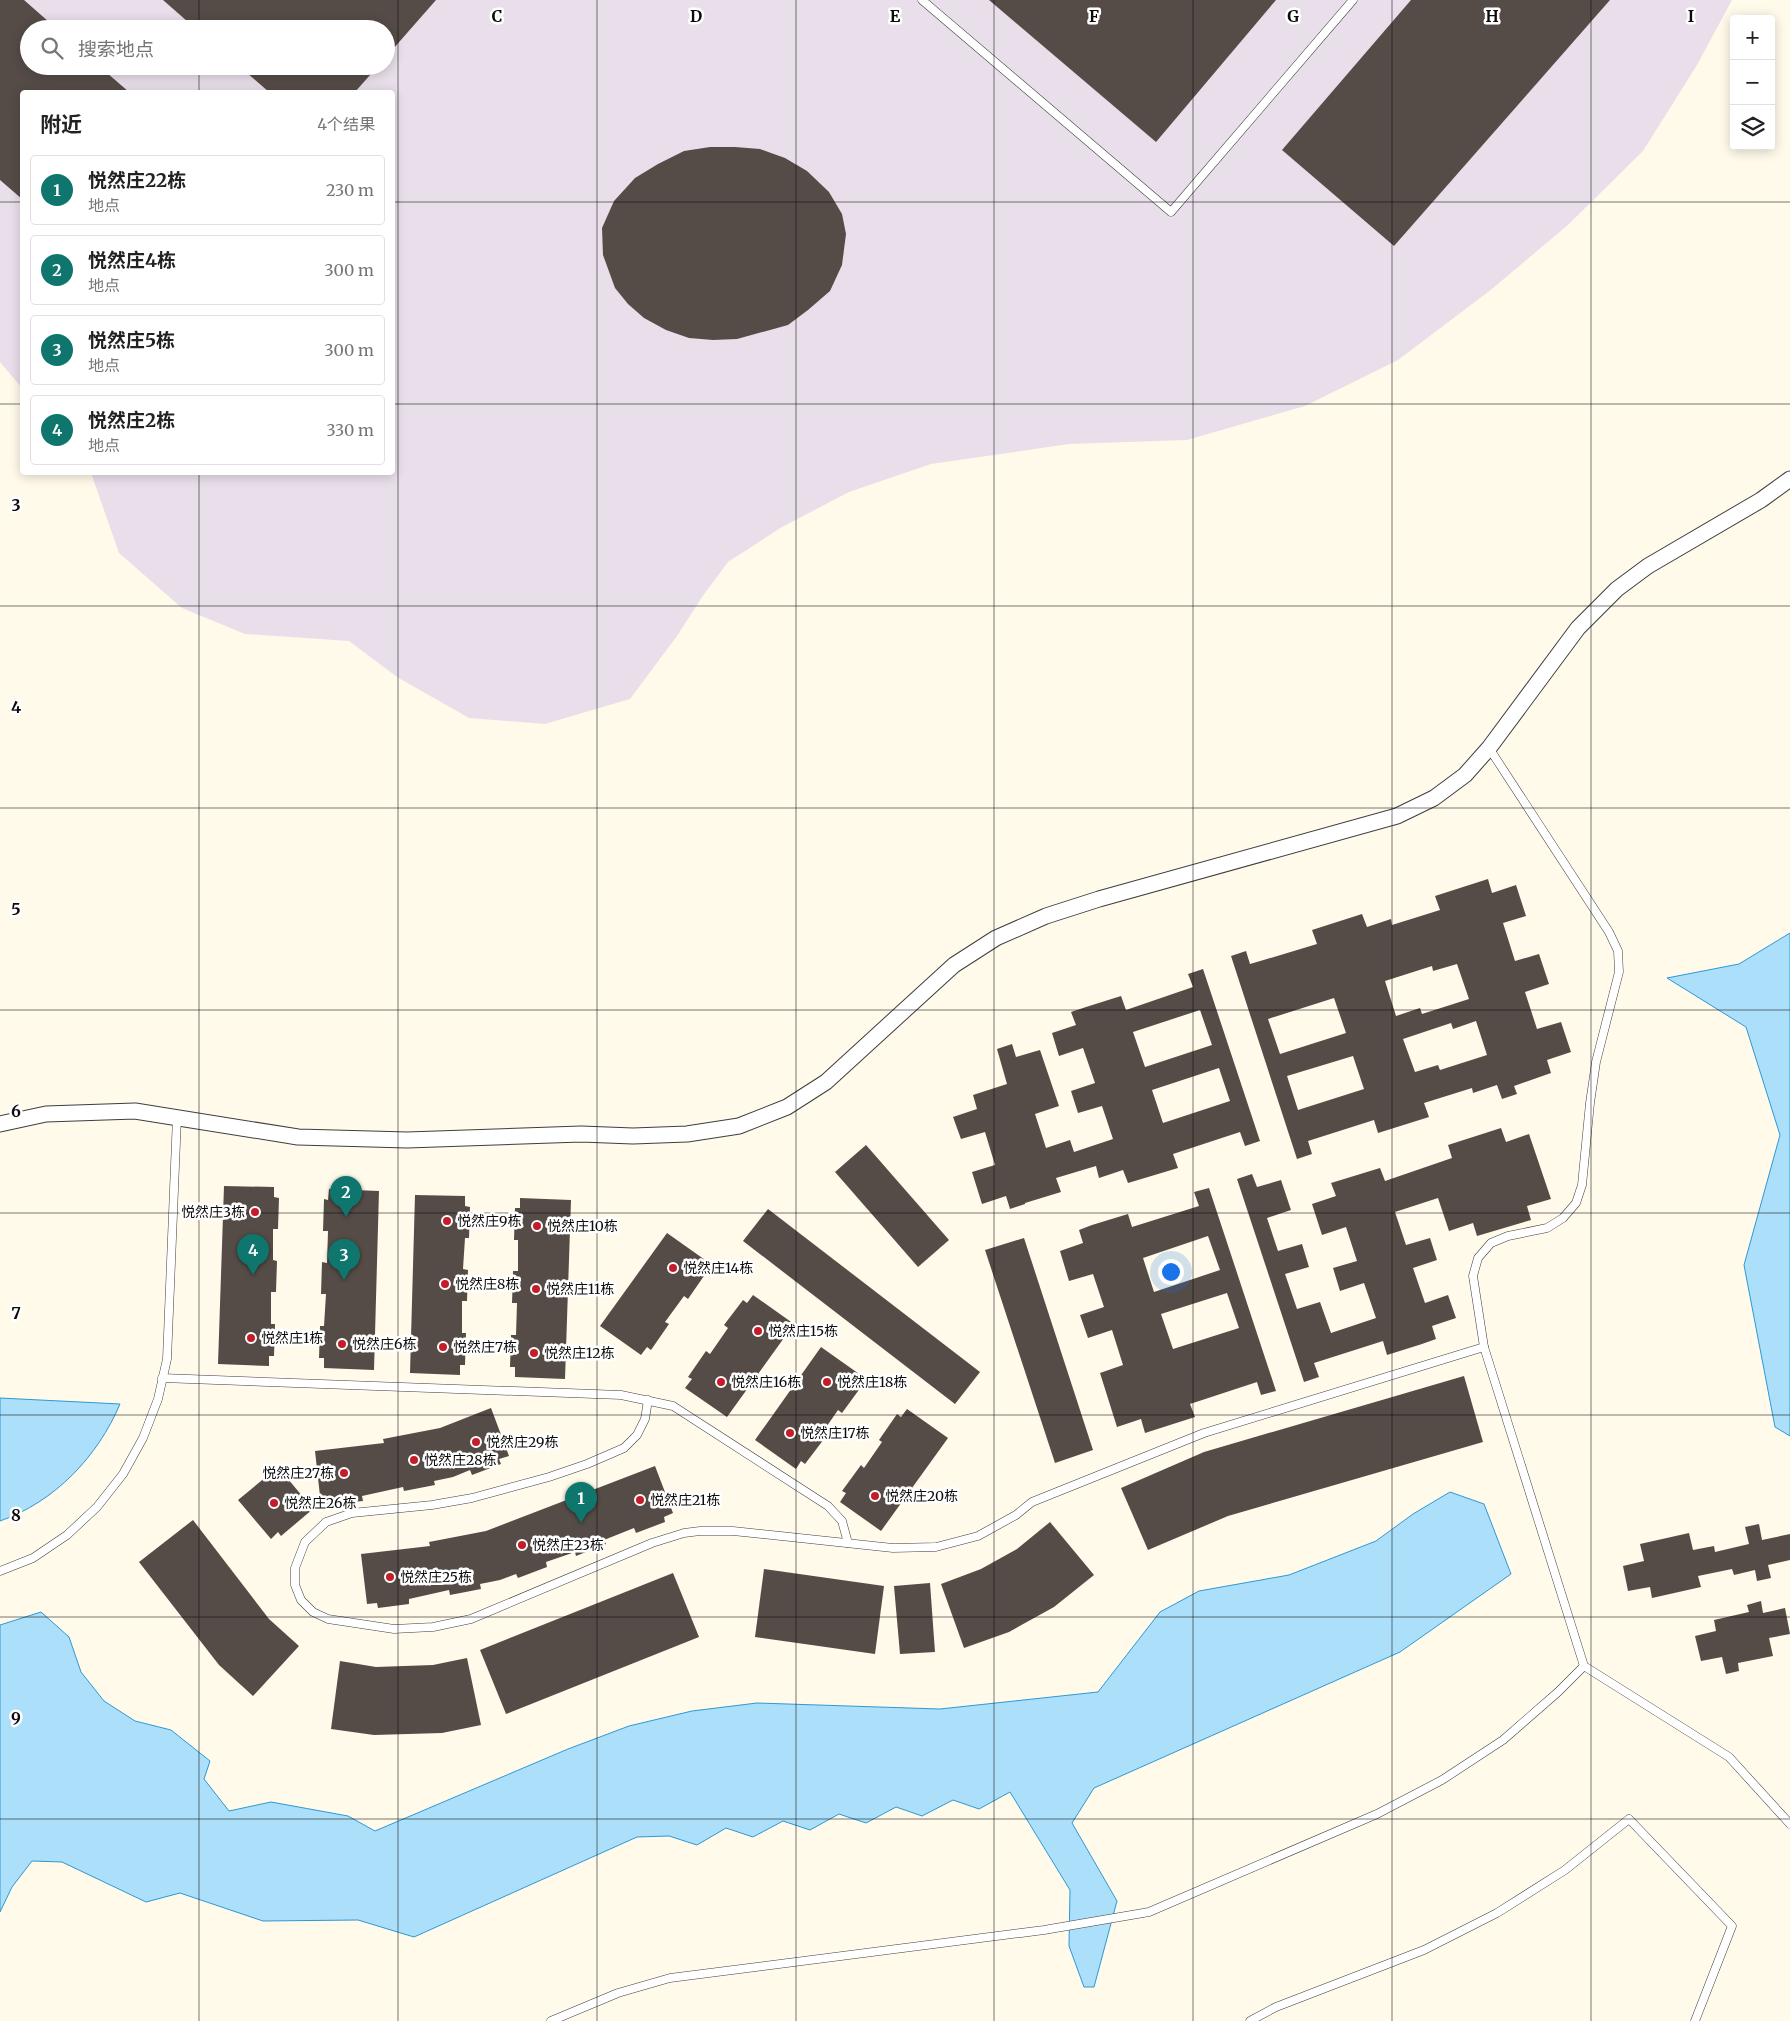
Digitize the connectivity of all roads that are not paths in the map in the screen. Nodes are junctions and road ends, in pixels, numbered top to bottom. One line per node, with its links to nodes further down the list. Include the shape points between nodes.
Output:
1 (922, 0): 2 (lane, via 1171,212)
2 (1353, 0)
3 (1790, 479): 4 (street, via 1761,500 1648,566 1617,589 1578,628)
4 (1489, 748): 5 (street, via 1465,775 1434,798 1397,816 1099,899 1046,916 996,938 954,965 826,1082 787,1107 739,1126 687,1134 633,1136 581,1134 355,1140 298,1137); 7 (lane, via 1611,936 1618,951 1619,972 1596,1062 1582,1185 1576,1203 1563,1218 1547,1228 1490,1243 1478,1258 1473,1276)
5 (177, 1117): 6 (street, via 135,1111 96,1112 46,1114); 8 (lane, via 167,1359)
6 (0, 1124)
7 (1484, 1347): 10 (lane, via 1204,1433 1032,1502 997,1526 957,1542 915,1549); 12 (lane)
8 (162, 1378): 9 (lane, via 621,1394); 11 (lane, via 158,1399 143,1438 123,1474 97,1507 67,1535 32,1558)
9 (648, 1400): 10 (lane, via 673,1406 828,1506 842,1521); 10 (lane, via 646,1419 637,1435 624,1448 587,1464 472,1498 352,1513 326,1522 305,1542 295,1568 295,1584 301,1600 313,1612 328,1619 394,1629 433,1627 471,1619 684,1533 733,1531)
10 (848, 1543)
11 (0, 1571)
12 (1584, 1666): 13 (lane, via 1729,1757); 14 (lane, via 1517,1728 1442,1780 1377,1814 1149,1912 1044,1930 670,1978 618,1993)
13 (1790, 1824)
14 (551, 2021)
15 (1250, 2021): 16 (lane, via 1276,2007 1424,1950 1489,1917 1565,1870 1629,1819 1732,1926)
16 (1695, 2021)

